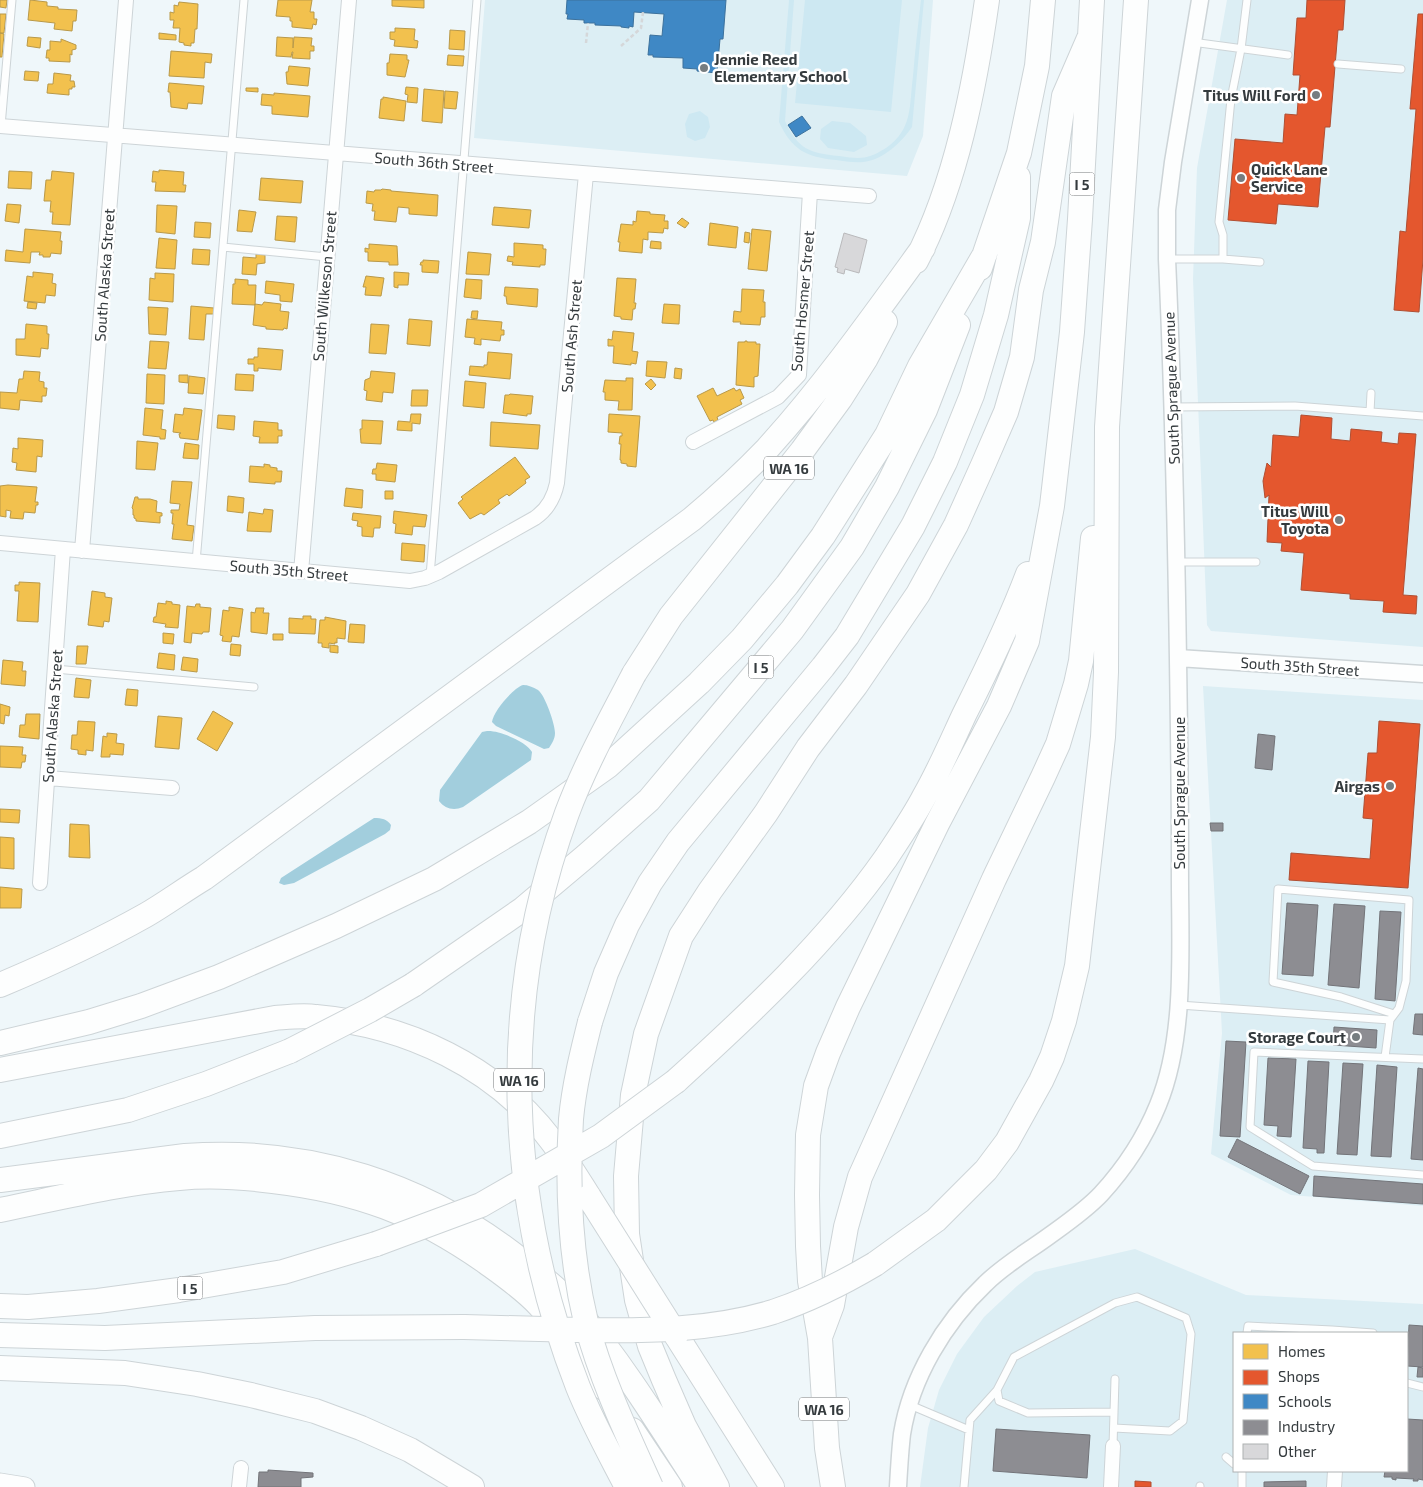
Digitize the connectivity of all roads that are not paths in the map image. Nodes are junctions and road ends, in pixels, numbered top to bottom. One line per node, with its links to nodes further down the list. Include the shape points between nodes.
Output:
1 (12, 0): 19 (lane)
2 (126, 0): 20 (street, South Alaska Street)
3 (244, 0): 22 (lane)
4 (349, 0): 24 (street, South Wilkeson Street)
5 (476, 0): 25 (lane)
6 (988, 0): 30 (highway, via 970,101 948,181)
7 (1042, 0): 23 (highway, I 5, via 1037,66)
8 (1092, 0): 13 (highway, I 5)
9 (1136, 0): 21 (highway)
10 (1145, 0): 21 (highway)
11 (1200, 0): 14 (street, South Sprague Avenue)
12 (1247, 0): 15 (lane)
13 (1090, 36): 43 (highway, I 5, via 1072,332); 100 (highway, via 1064,96 1022,357 1006,412 984,465 918,594 808,748 681,936 646,1034 632,1095 626,1176 627,1234 637,1300 664,1380 684,1426)
14 (1192, 42): 15 (lane); 33 (street, South Sprague Avenue, via 1168,200)
15 (1241, 49): 16 (lane); 34 (lane, via 1231,99 1219,222 1223,235)
16 (1288, 55)
17 (1338, 64): 18 (lane)
18 (1401, 69)
19 (1, 126): 20 (street, South 36th Street)
20 (115, 135): 22 (street, South 36th Street); 46 (street, South Alaska Street)
21 (1126, 144): 40 (highway)
22 (232, 145): 24 (street, South 36th Street); 29 (lane)
23 (1019, 153): 31 (highway, I 5); 97 (highway, bridge, via 1018,218 996,315 972,395 945,462 913,526 847,636 678,842 650,883 606,973 590,1022 572,1118 569,1187 578,1286 600,1366)
24 (335, 154): 25 (street, South 36th Street); 32 (street, South Wilkeson Street)
25 (464, 164): 26 (street, South 36th Street); 51 (lane)
26 (586, 174): 27 (street, South 36th Street); 42 (street, South Ash Street, via 559,468)
27 (810, 192): 28 (street, South 36th Street); 41 (street, South Hosmer Street, via 799,375 778,397)
28 (869, 196)
29 (223, 247): 32 (lane); 47 (lane)
30 (923, 248): 59 (highway, via 794,418 728,488 692,519 204,878 105,937); 96 (highway, WA 16, bridge, via 866,358 840,399 671,616 634,674 575,794 550,864 537,914 520,1039 522,1151 529,1210 549,1301 578,1388)
31 (985, 254): 62 (highway, via 920,366 887,435 793,577 742,639 699,684 608,766 528,822 442,874 367,912 219,977 141,1006); 66 (highway, I 5, bridge, via 925,410 887,487 852,547 792,630 649,800 523,908 414,985 370,1010 290,1051 206,1084 128,1110)
32 (327, 257): 50 (street, South Wilkeson Street)
33 (1167, 259): 34 (lane); 37 (street, South Sprague Avenue)
34 (1223, 259): 35 (lane)
35 (1260, 262)
36 (1371, 393): 38 (lane)
37 (1172, 407): 38 (lane, via 1295,406); 48 (street, South Sprague Avenue)
38 (1370, 412): 39 (lane)
39 (1423, 416)
40 (1108, 427): 73 (highway, bridge, via 1103,737 1077,966 1066,1013 1041,1081 986,1170 936,1220 876,1264 828,1290 779,1310 695,1328 649,1331 314,1328 105,1338); 74 (highway, via 1081,661 1058,744 860,1177 846,1226 832,1305)
41 (693, 442)
42 (553, 497): 51 (street, South 35th Street, via 548,507 535,518)
43 (1052, 506): 70 (highway, I 5, bridge, via 995,653 925,797 847,908 795,968 676,1081 601,1136 481,1205 376,1244 283,1272 179,1290 98,1301); 74 (highway, WA 16, via 1026,641 999,706 936,824 848,1007 816,1086 808,1135 807,1195 810,1281)
44 (0, 543): 45 (street, South 35th Street)
45 (63, 549): 46 (street, South 35th Street); 53 (street, South Alaska Street)
46 (82, 551): 47 (street, South 35th Street)
47 (196, 562): 50 (street, South 35th Street)
48 (1176, 562): 49 (lane); 52 (street, South Sprague Avenue)
49 (1256, 562)
50 (301, 572): 51 (street, South 35th Street, via 399,581)
51 (430, 576)
52 (1178, 658): 54 (street, South 35th Street); 60 (street, South Sprague Avenue)
53 (55, 669): 55 (lane); 56 (street, South Alaska Street)
54 (1423, 674)
55 (254, 686)
56 (48, 778): 57 (street); 58 (street, South Alaska Street)
57 (172, 788)
58 (40, 883)
59 (0, 985)
60 (1178, 1005): 61 (lane); 81 (street, South Sprague Avenue, via 1174,1046 1161,1096 1128,1160 1089,1205 1006,1266 969,1300 941,1336)
61 (1392, 1017): 61 (lane, via 1399,1008 1406,981 1409,900 1278,890 1273,982 1341,997); 63 (lane)
62 (0, 1043)
63 (1386, 1057): 64 (lane); 67 (lane, via 1254,1052 1250,1127 1313,1166)
64 (1423, 1059)
65 (0, 1070): 76 (highway, bridge, via 275,1018 314,1016 358,1022 408,1037 453,1056 503,1091 551,1140)
66 (0, 1136)
67 (1423, 1175)
68 (0, 1180): 99 (highway, via 185,1156 252,1154 338,1168 414,1194 448,1210 500,1243 576,1309 629,1379)
69 (0, 1210): 98 (highway, via 146,1182 214,1177 250,1178 322,1188 353,1195 411,1217 508,1278 537,1304 598,1378)
70 (0, 1306)
71 (1248, 1332): 72 (lane, via 1248,1326)
72 (1331, 1332)
73 (0, 1335)
74 (820, 1338): 92 (highway, WA 16, via 827,1448)
75 (0, 1368): 95 (highway, via 125,1373 197,1384 315,1412 410,1450)
76 (697, 1368): 101 (highway); 102 (highway)
77 (1115, 1379): 82 (lane)
78 (1408, 1384): 79 (lane)
79 (1423, 1387)
80 (997, 1390): 82 (lane, via 999,1401 1028,1413); 83 (lane, via 1014,1357 1115,1303 1137,1297 1186,1318 1191,1334 1183,1421 1170,1431); 84 (lane, via 970,1420)
81 (909, 1405): 84 (lane); 103 (street, South Sprague Avenue, via 902,1434)
82 (1114, 1412): 83 (lane)
83 (1114, 1428): 85 (lane)
84 (969, 1430): 104 (lane)
85 (1113, 1446): 105 (street)
86 (1226, 1457): 87 (lane)
87 (1233, 1463)
88 (242, 1468): 94 (street)
89 (1242, 1472): 106 (lane)
90 (1335, 1472): 107 (street)
91 (0, 1482): 93 (main road)
92 (833, 1484)
93 (25, 1487)
94 (239, 1487)
95 (472, 1487)
96 (627, 1487)
97 (651, 1487)
98 (670, 1487)
99 (700, 1487)
100 (718, 1487)
101 (758, 1487)
102 (772, 1487)
103 (898, 1487)
104 (964, 1487)
105 (1112, 1487)
106 (1242, 1487)
107 (1334, 1487)

